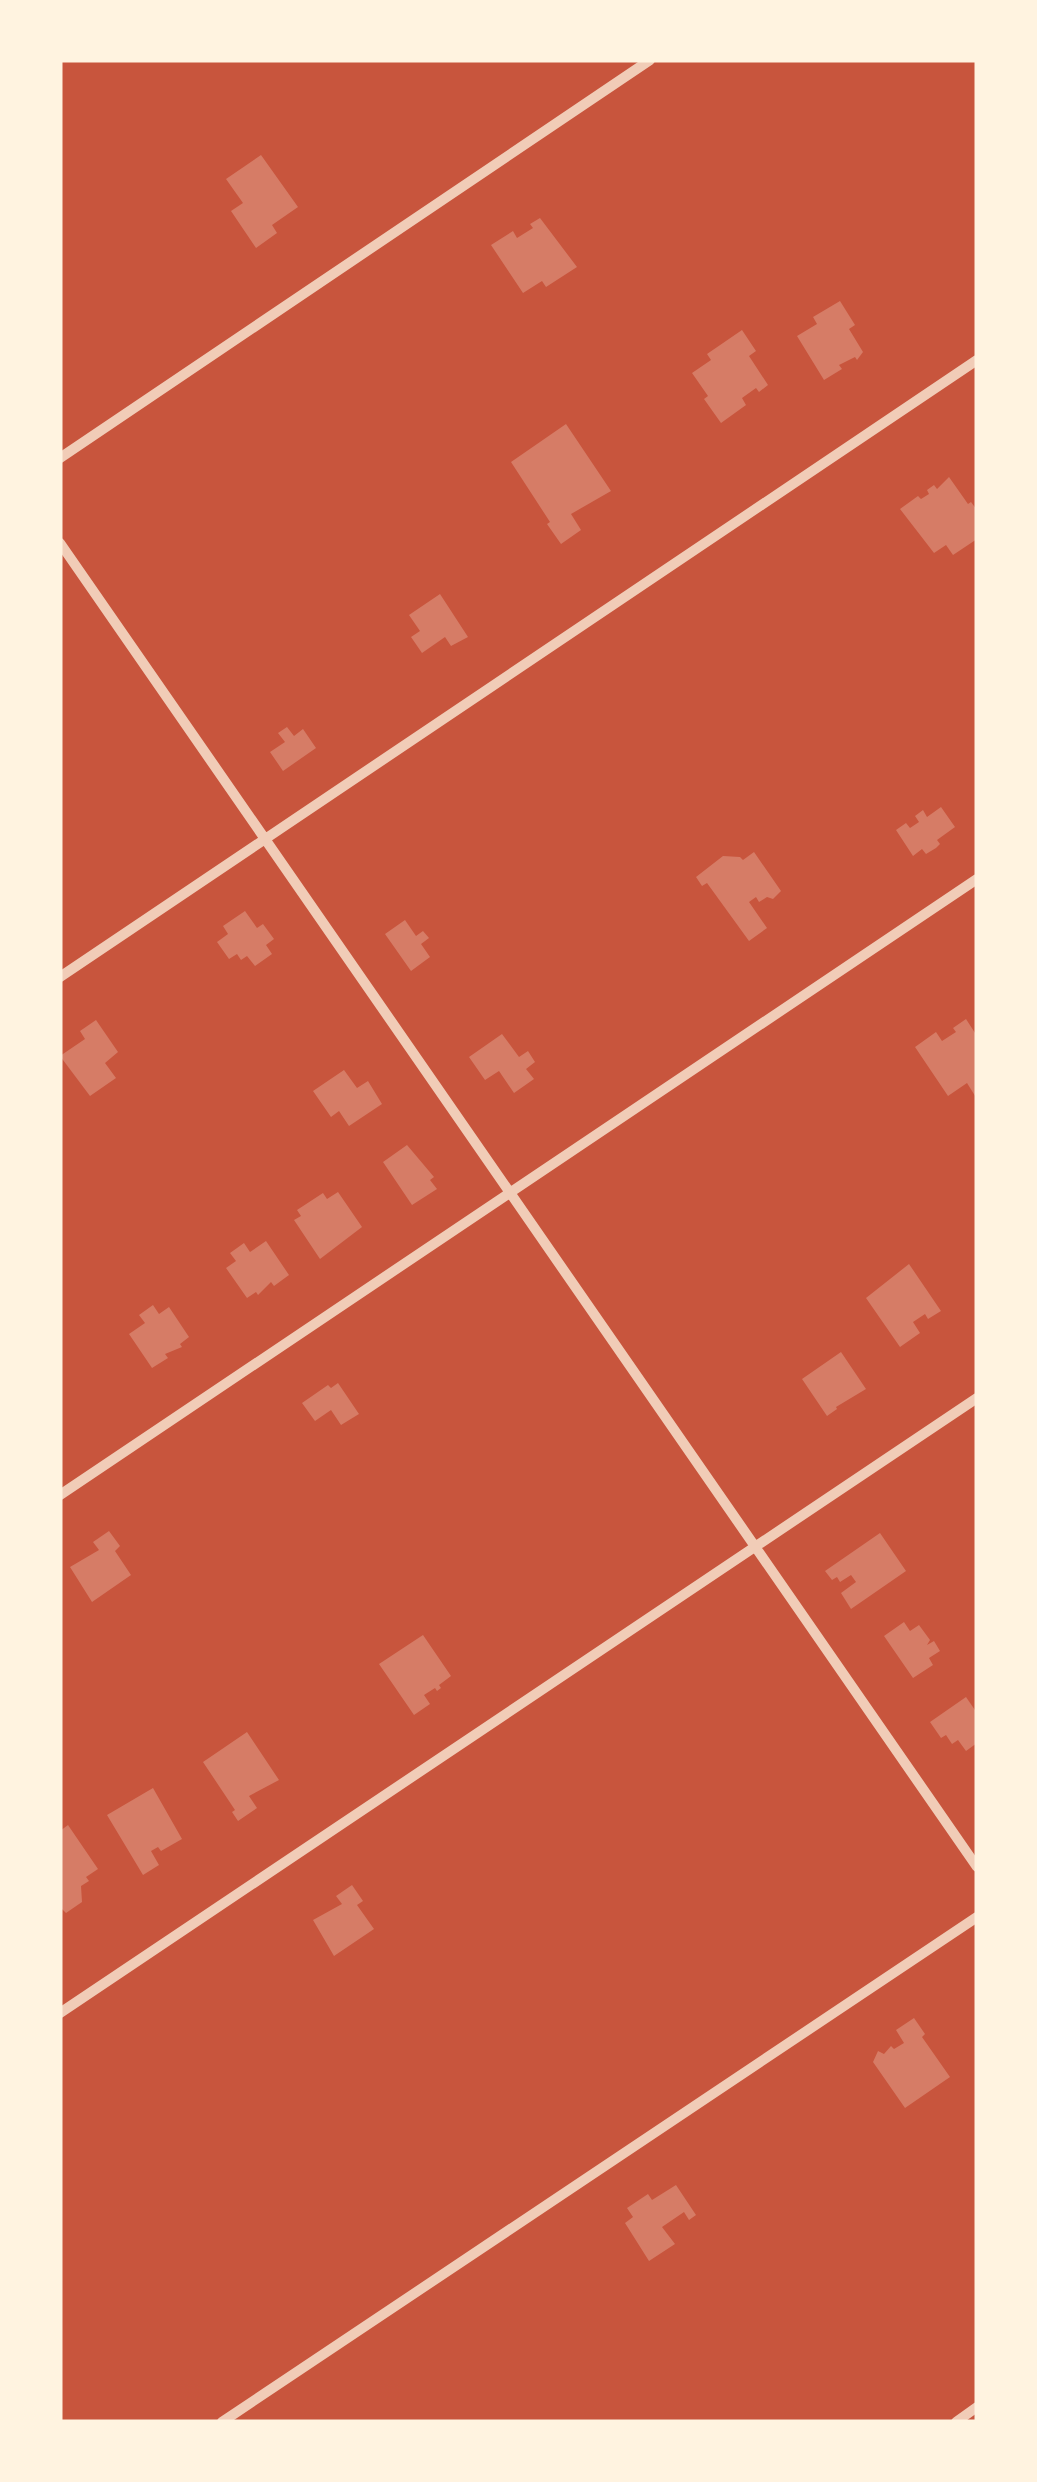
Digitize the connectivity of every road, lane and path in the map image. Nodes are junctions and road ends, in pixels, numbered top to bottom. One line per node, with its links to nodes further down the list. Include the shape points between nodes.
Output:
1 (650, 60): 3 (street)
2 (977, 360): 5 (street)
3 (60, 458)
4 (60, 543): 5 (street)
5 (266, 838): 7 (street); 8 (street)
6 (977, 879): 8 (street)
7 (60, 977)
8 (512, 1194): 10 (street); 11 (street)
9 (977, 1398): 11 (street)
10 (60, 1495)
11 (756, 1547): 12 (street); 14 (street)
12 (977, 1867)
13 (977, 1917): 16 (street)
14 (60, 2014)
15 (977, 2407): 17 (street)
16 (222, 2422)
17 (956, 2422)

